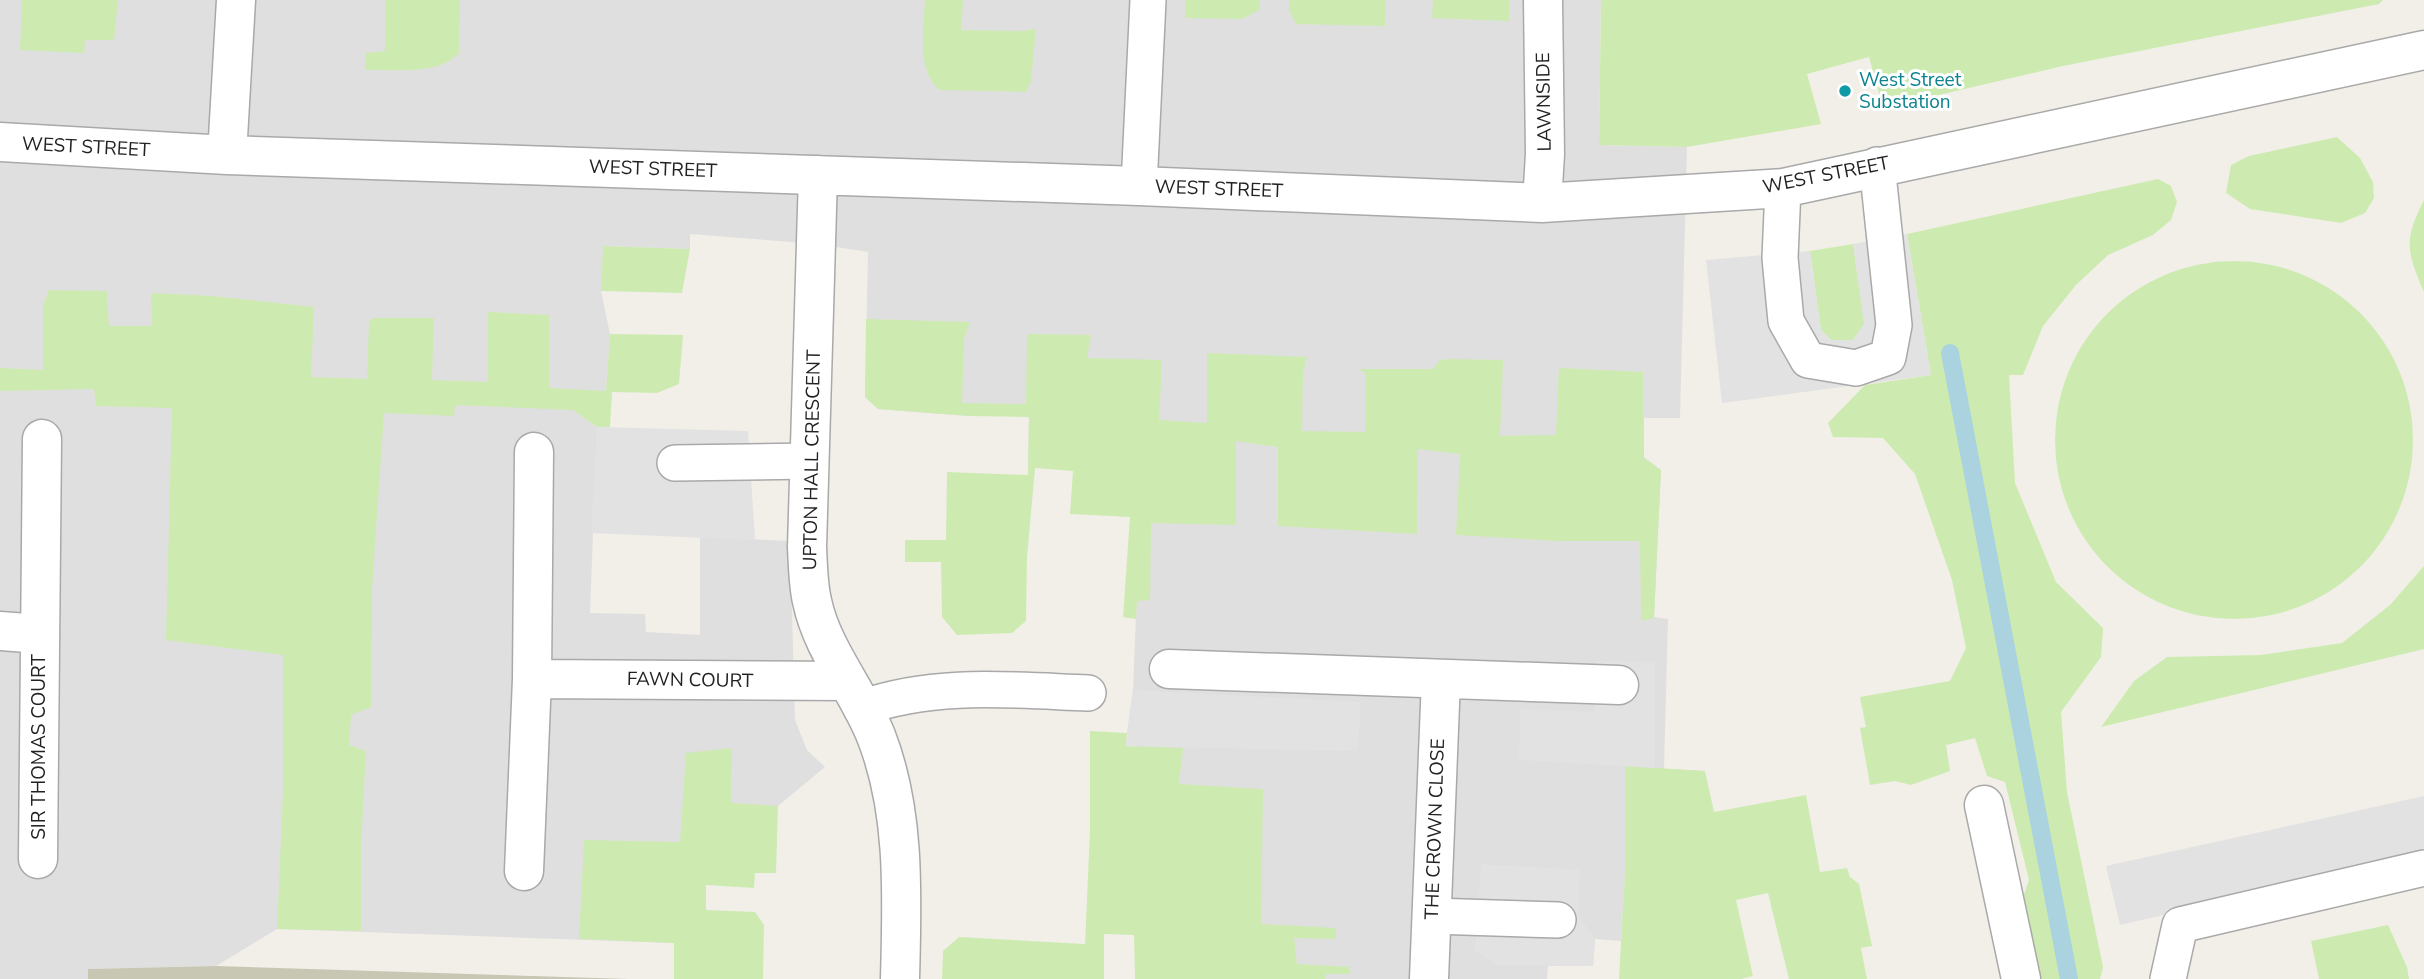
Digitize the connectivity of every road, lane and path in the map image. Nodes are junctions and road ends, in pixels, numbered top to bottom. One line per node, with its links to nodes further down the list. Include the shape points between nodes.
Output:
1 (236, 0): 6 (street)
2 (1149, 0): 9 (lane)
3 (1543, 0): 11 (street, LAWNSIDE)
4 (2424, 50): 7 (street, WEST STREET)
5 (0, 142): 6 (street, WEST STREET)
6 (227, 155): 8 (street, WEST STREET)
7 (1877, 166): 10 (street, WEST STREET); 10 (lane, via 1894,325 1888,357 1856,368 1808,360 1786,321 1780,258)
8 (818, 175): 9 (street, WEST STREET); 14 (street, UPTON HALL CRESCENT)
9 (1139, 186): 11 (street, WEST STREET)
10 (1783, 188): 11 (street, WEST STREET)
11 (1542, 203)
12 (42, 439): 17 (street, SIR THOMAS COURT)
13 (534, 452): 19 (street)
14 (810, 461): 15 (lane); 23 (street, UPTON HALL CRESCENT, via 807,547 812,601)
15 (675, 463)
16 (0, 631): 17 (street, SIR THOMAS COURT)
17 (40, 634): 25 (street, SIR THOMAS COURT)
18 (1169, 669): 20 (street)
19 (532, 679): 23 (street, FAWN COURT); 27 (street)
20 (1441, 679): 21 (street); 28 (street, THE CROWN CLOSE)
21 (1619, 685)
22 (1088, 693): 23 (lane, via 949,688 890,698)
23 (854, 695): 30 (street, UPTON HALL CRESCENT, via 876,734 894,794 902,900)
24 (1984, 805): 32 (street)
25 (38, 859)
26 (2424, 868): 33 (lane, via 2180,925)
27 (524, 872)
28 (1432, 916): 29 (lane); 31 (street, THE CROWN CLOSE)
29 (1558, 920)
30 (900, 979)
31 (1429, 979)
32 (2021, 979)
33 (2168, 979)

